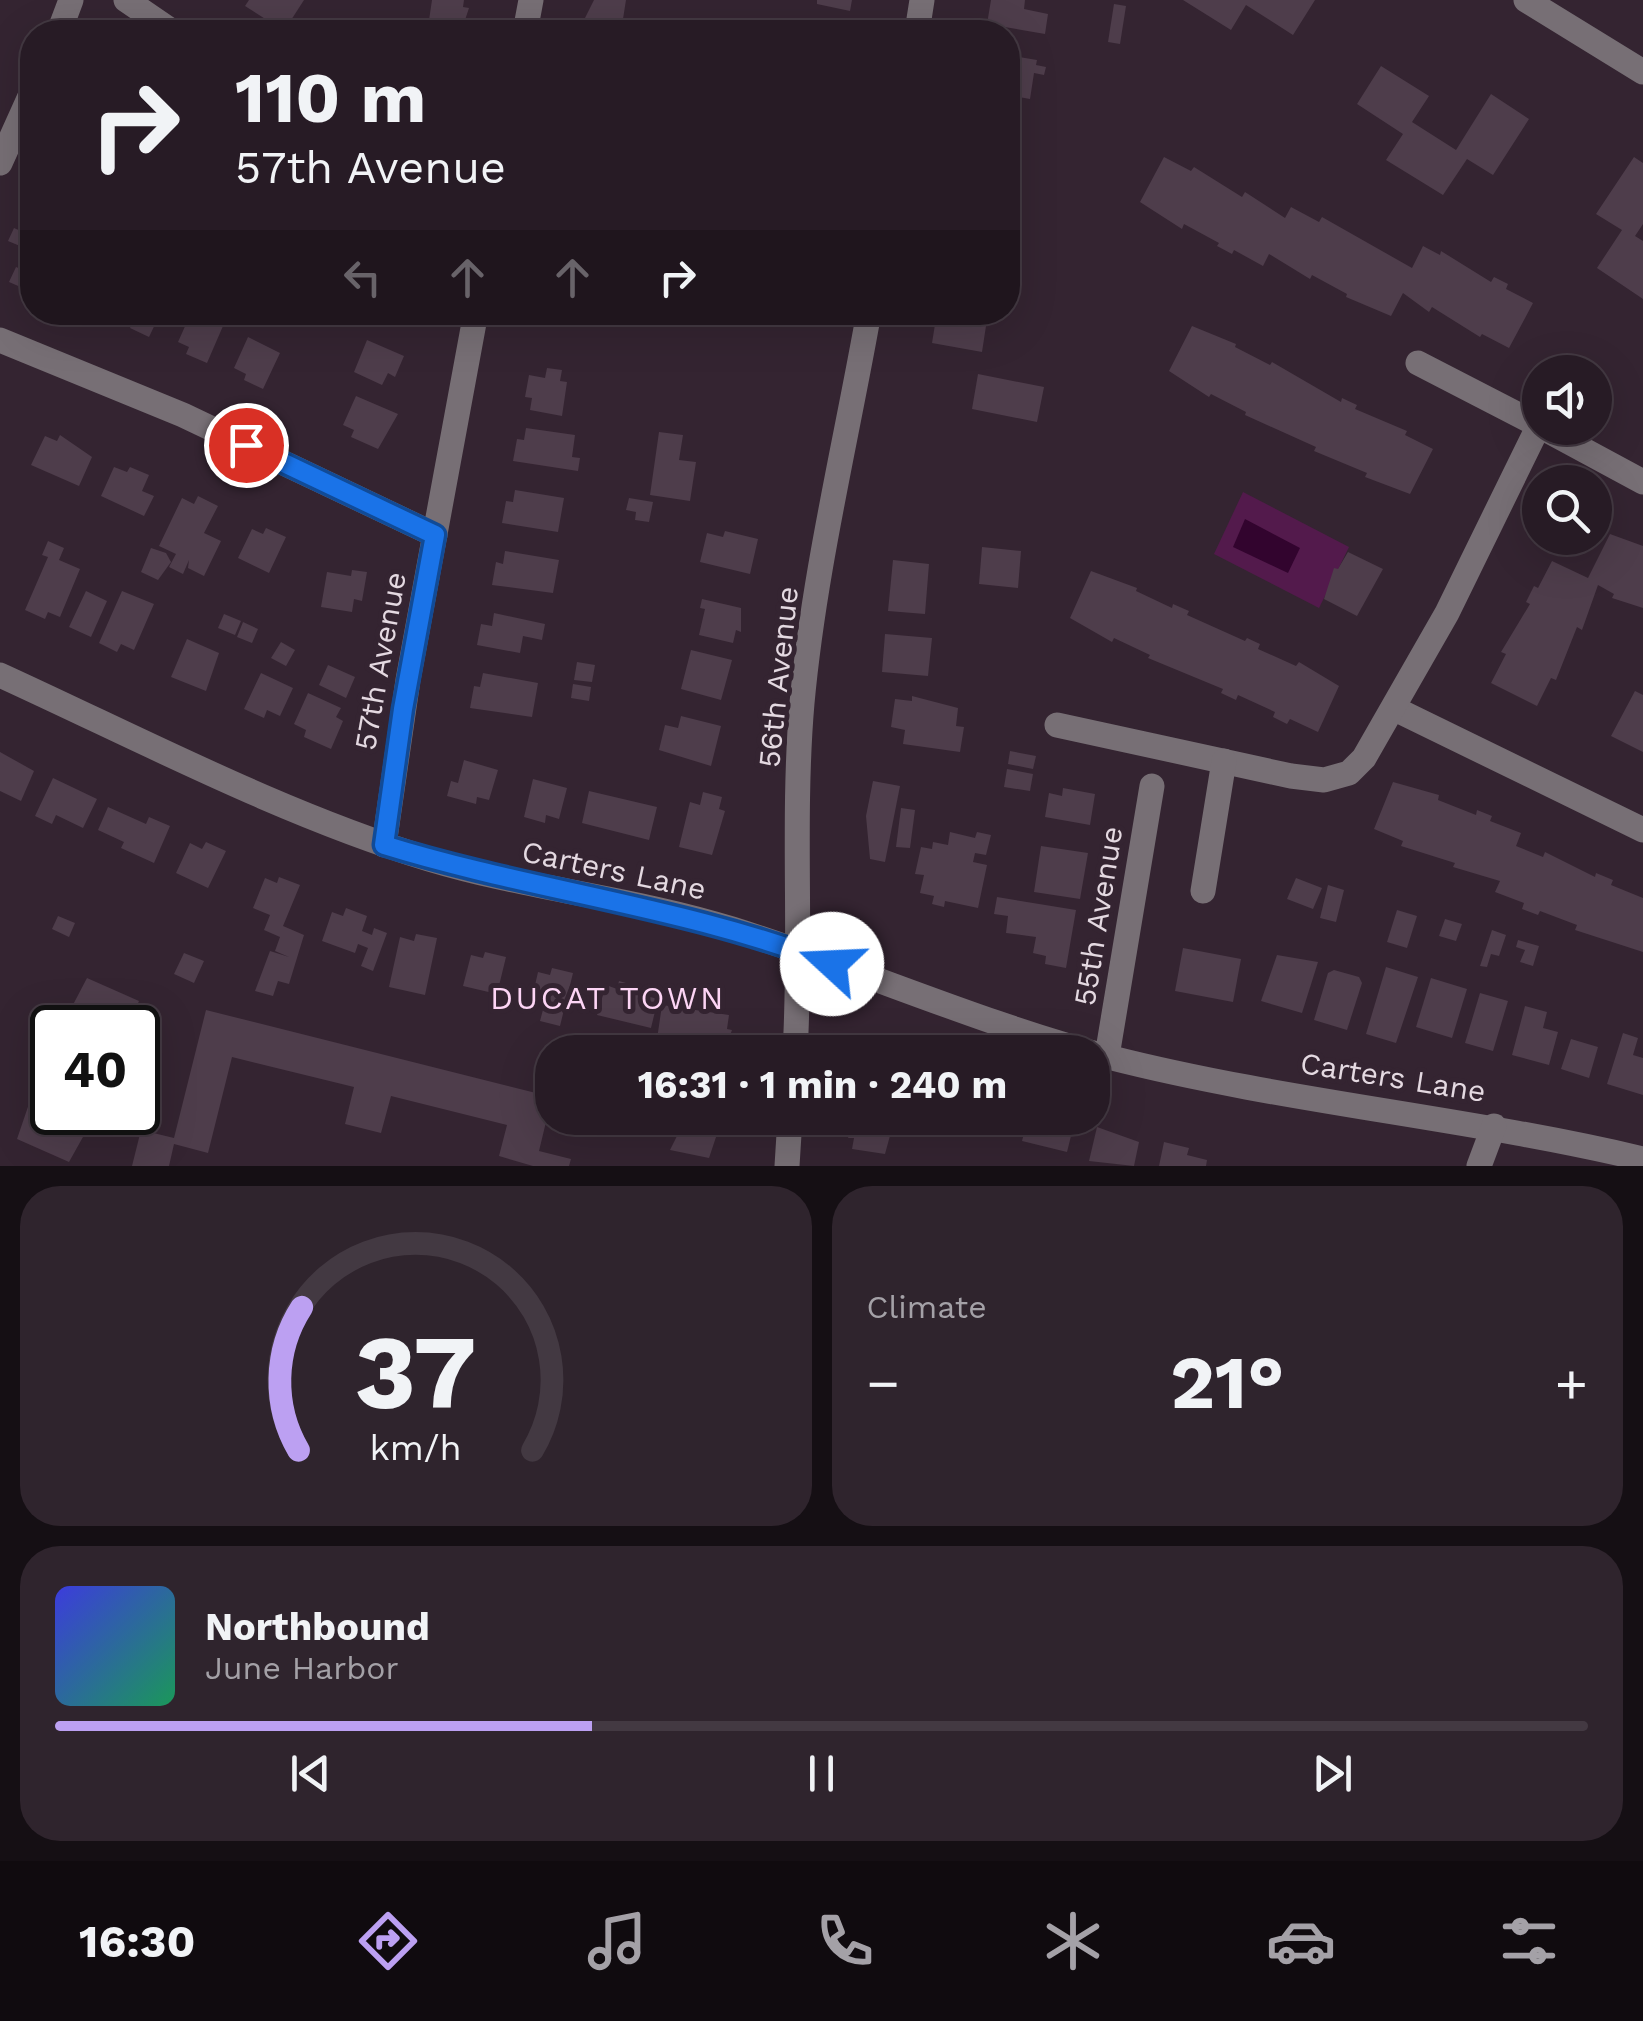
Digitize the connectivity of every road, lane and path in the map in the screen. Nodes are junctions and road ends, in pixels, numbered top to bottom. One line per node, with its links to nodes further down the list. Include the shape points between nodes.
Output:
1 (126, 0): 3 (street)
2 (1542, 4): 4 (street)
3 (155, 20)
4 (1643, 72)
5 (20, 118): 6 (street)
6 (0, 162)
7 (474, 325): 15 (street, 57th Avenue)
8 (867, 325): 24 (street, 56th Avenue, via 802,700)
9 (0, 340): 15 (street, via 166,408)
10 (1418, 362): 11 (street)
11 (1522, 416)
12 (1531, 445): 17 (street)
13 (1576, 445): 14 (street)
14 (1643, 482)
15 (435, 535): 22 (street, 57th Avenue)
16 (0, 675): 22 (street, Carters Lane)
17 (1395, 709): 19 (street, via 1350,773 1324,780); 21 (street)
18 (1056, 725): 19 (street)
19 (1224, 762): 23 (street)
20 (1152, 786): 27 (street, 55th Avenue)
21 (1643, 830)
22 (384, 845): 24 (street, Carters Lane, via 490,876 726,927)
23 (1202, 891)
24 (801, 952): 25 (street, 56th Avenue); 26 (street, Carters Lane)
25 (796, 1035)
26 (1038, 1035)
27 (1110, 1038)
28 (1110, 1057): 29 (street, Carters Lane, via 1254,1088)
29 (1494, 1126): 31 (street, Carters Lane); 33 (street)
30 (789, 1135): 32 (street)
31 (1643, 1159)
32 (787, 1166)
33 (1479, 1166)

